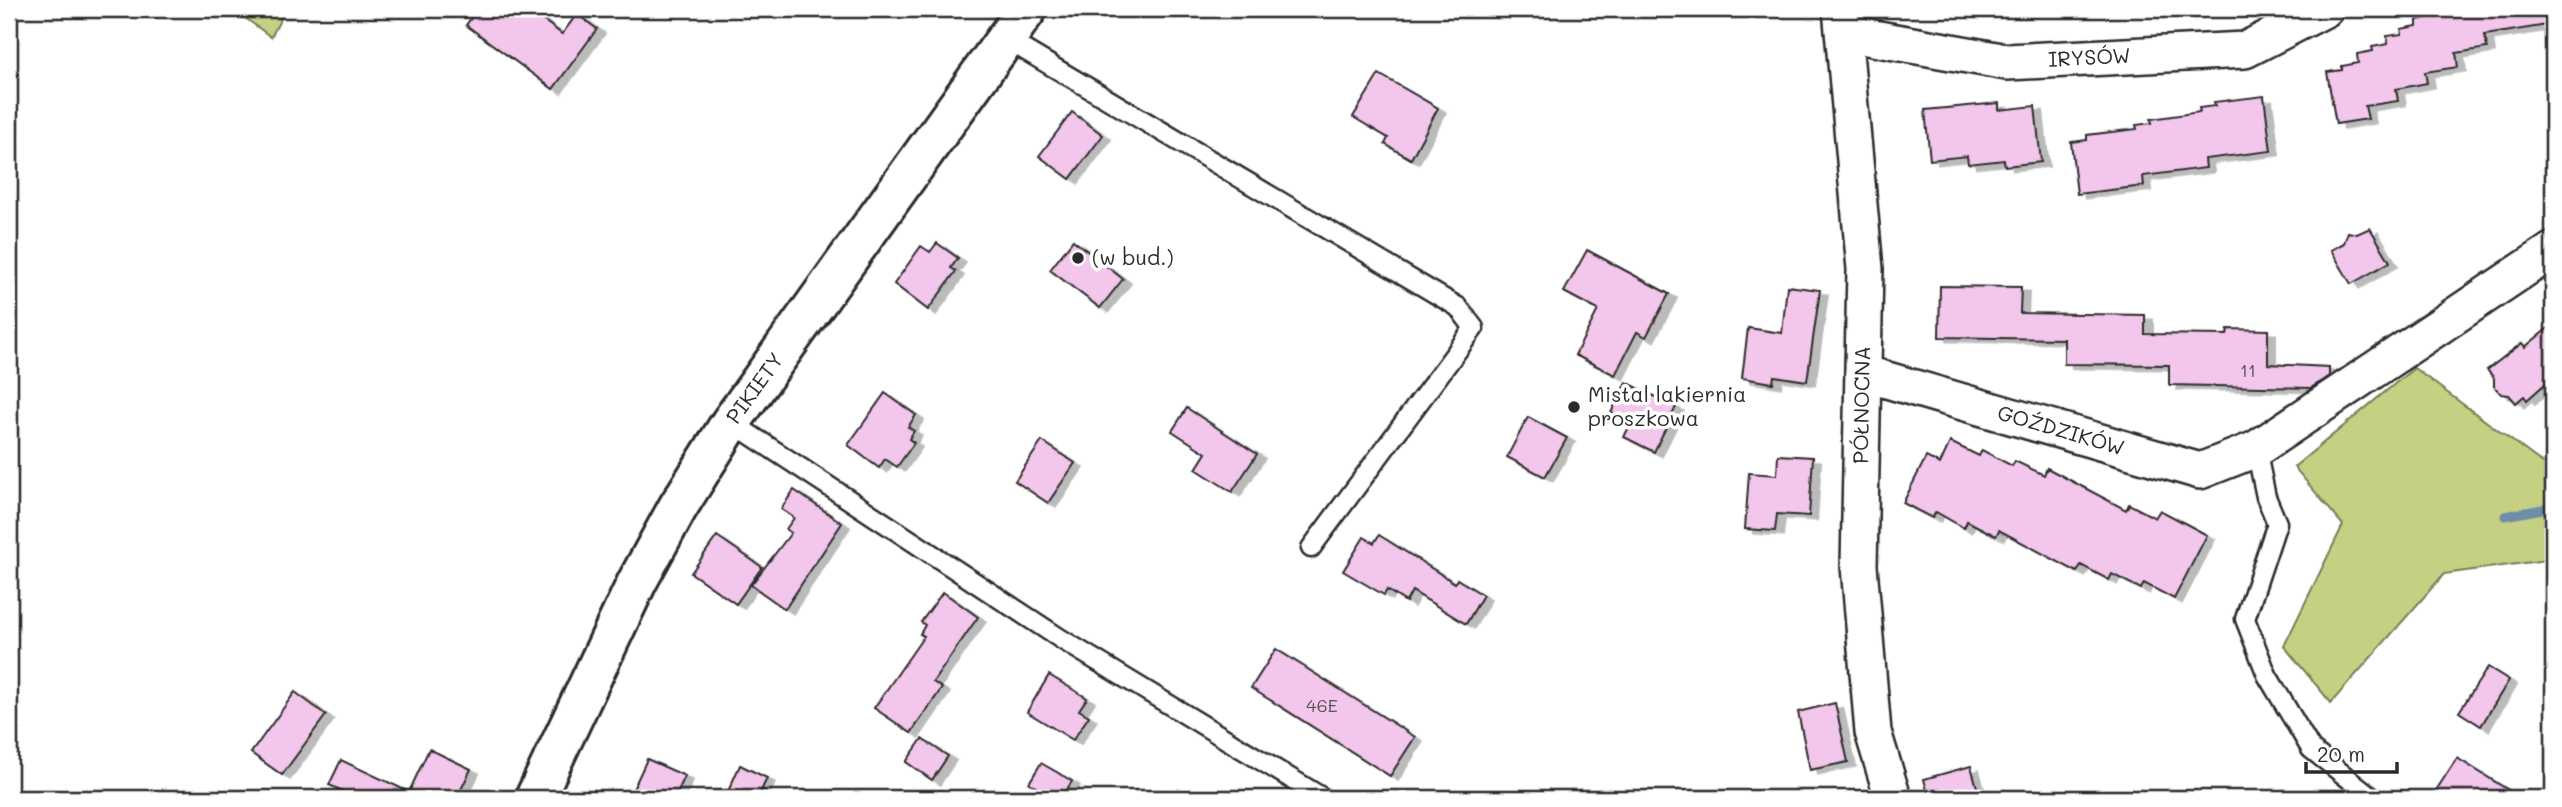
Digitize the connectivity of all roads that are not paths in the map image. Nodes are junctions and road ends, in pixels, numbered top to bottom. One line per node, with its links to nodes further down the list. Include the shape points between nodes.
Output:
1 (2325, 9): 2 (street, IRYSÓW, via 2245,50 2007,62)
2 (1843, 21): 5 (street, PÓŁNOCNA, via 1865,269)
3 (1016, 24): 6 (street, PIKIETY); 8 (lane, via 1458,307 1474,328)
4 (2553, 250): 7 (street, GOŹDZIKÓW)
5 (1863, 373): 7 (street, GOŹDZIKÓW, via 2200,471); 11 (street, PÓŁNOCNA, via 1859,566 1873,732)
6 (731, 422): 9 (street, PIKIETY, via 637,582); 10 (lane, via 1060,639)
7 (2256, 449): 12 (lane, via 2277,523 2245,619 2267,675 2311,749)
8 (1311, 548)
9 (535, 798)
10 (1323, 798)
11 (1893, 798)
12 (2373, 798)

